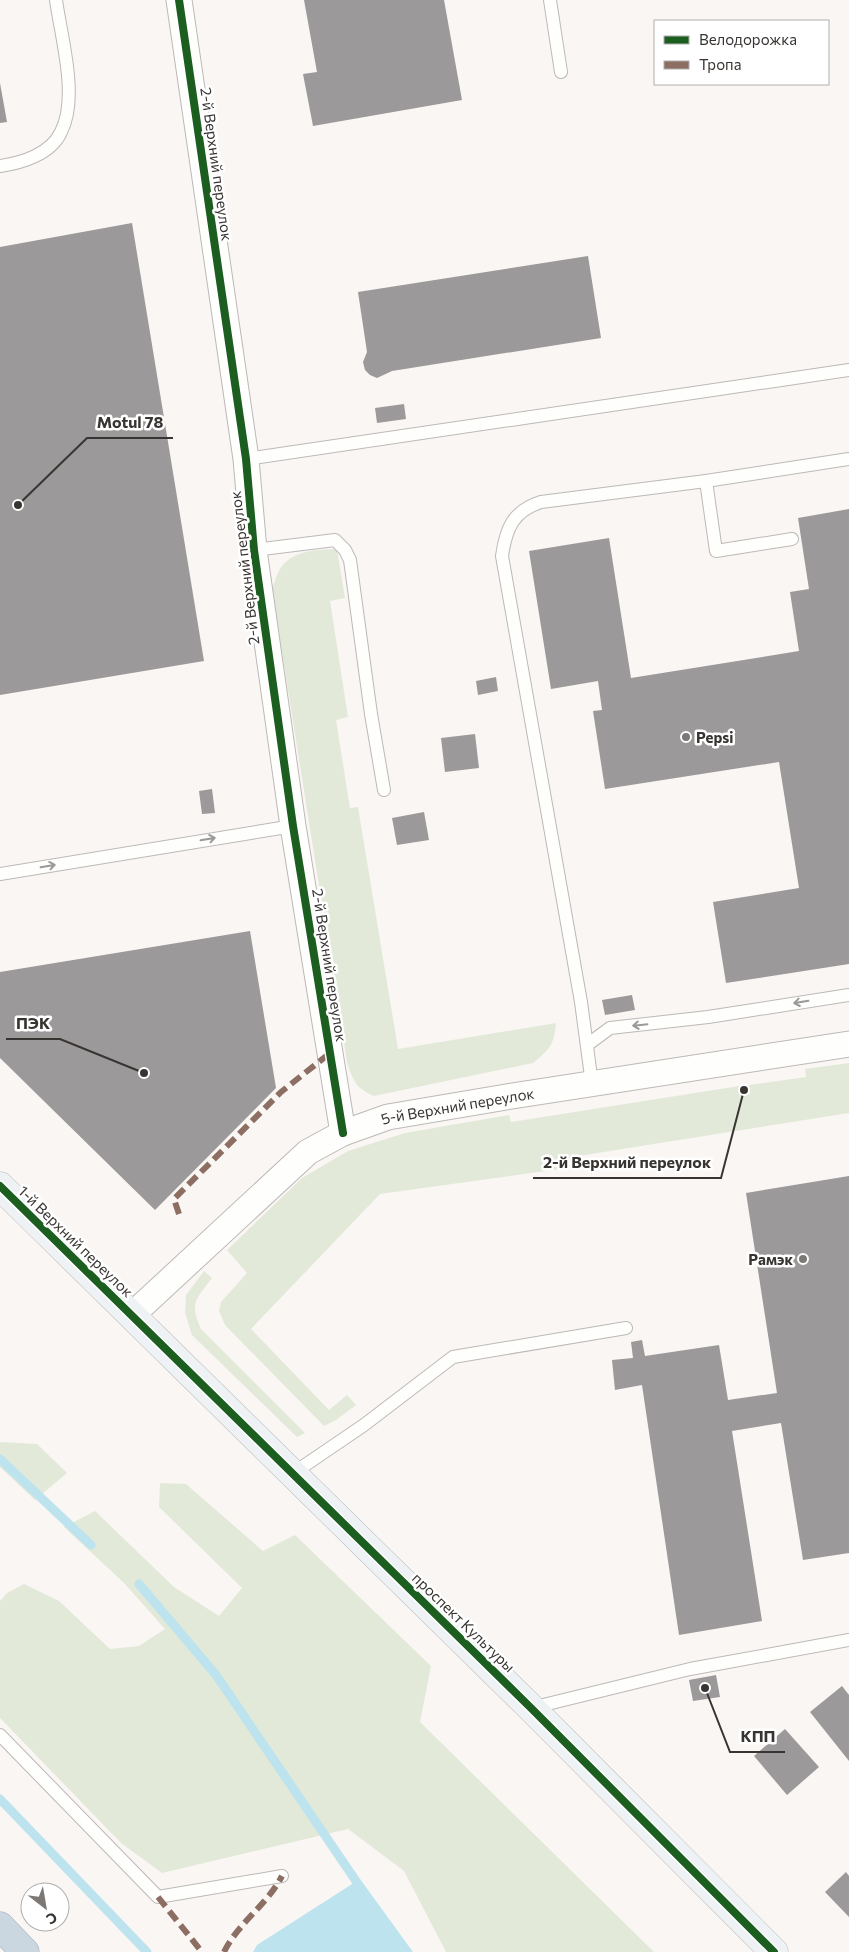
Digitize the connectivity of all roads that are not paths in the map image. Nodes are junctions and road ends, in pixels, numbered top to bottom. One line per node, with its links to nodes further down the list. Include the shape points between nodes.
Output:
1 (56, 0): 5 (lane, via 68,82 67,111 61,133 42,153 15,164)
2 (179, 0): 7 (street, 2-й Верхний переулок)
3 (550, 0): 4 (lane)
4 (560, 72)
5 (0, 166)
6 (849, 370): 7 (lane)
7 (246, 459): 11 (street, 2-й Верхний переулок)
8 (849, 459): 9 (lane)
9 (706, 481): 10 (lane, via 716,551); 17 (lane, via 541,502 527,507 518,515 508,528 504,542 502,556)
10 (792, 539)
11 (254, 550): 12 (lane, via 335,540 345,550 350,560); 13 (street, 2-й Верхний переулок)
12 (384, 790)
13 (293, 826): 14 (lane, one-way to 13); 19 (street, 2-й Верхний переулок)
14 (0, 874)
15 (849, 994): 17 (lane, one-way to 17, via 708,1018 610,1028)
16 (849, 1044): 18 (street, 5-й Верхний переулок)
17 (587, 1045): 18 (lane)
18 (592, 1084): 19 (street, 5-й Верхний переулок, via 388,1117)
19 (343, 1133): 21 (street, 5-й Верхний переулок, via 308,1152)
20 (0, 1186): 21 (street, 1-й Верхний переулок)
21 (132, 1315): 23 (street, проспект Культуры)
22 (626, 1328): 23 (lane, via 453,1357 364,1425)
23 (292, 1474): 25 (street, проспект Культуры)
24 (849, 1640): 25 (lane, via 690,1669)
25 (532, 1708): 30 (street, проспект Культуры)
26 (0, 1735): 27 (lane, via 158,1897)
27 (282, 1876)
28 (0, 1926): 29 (highway)
29 (25, 1952)
30 (774, 1952)

